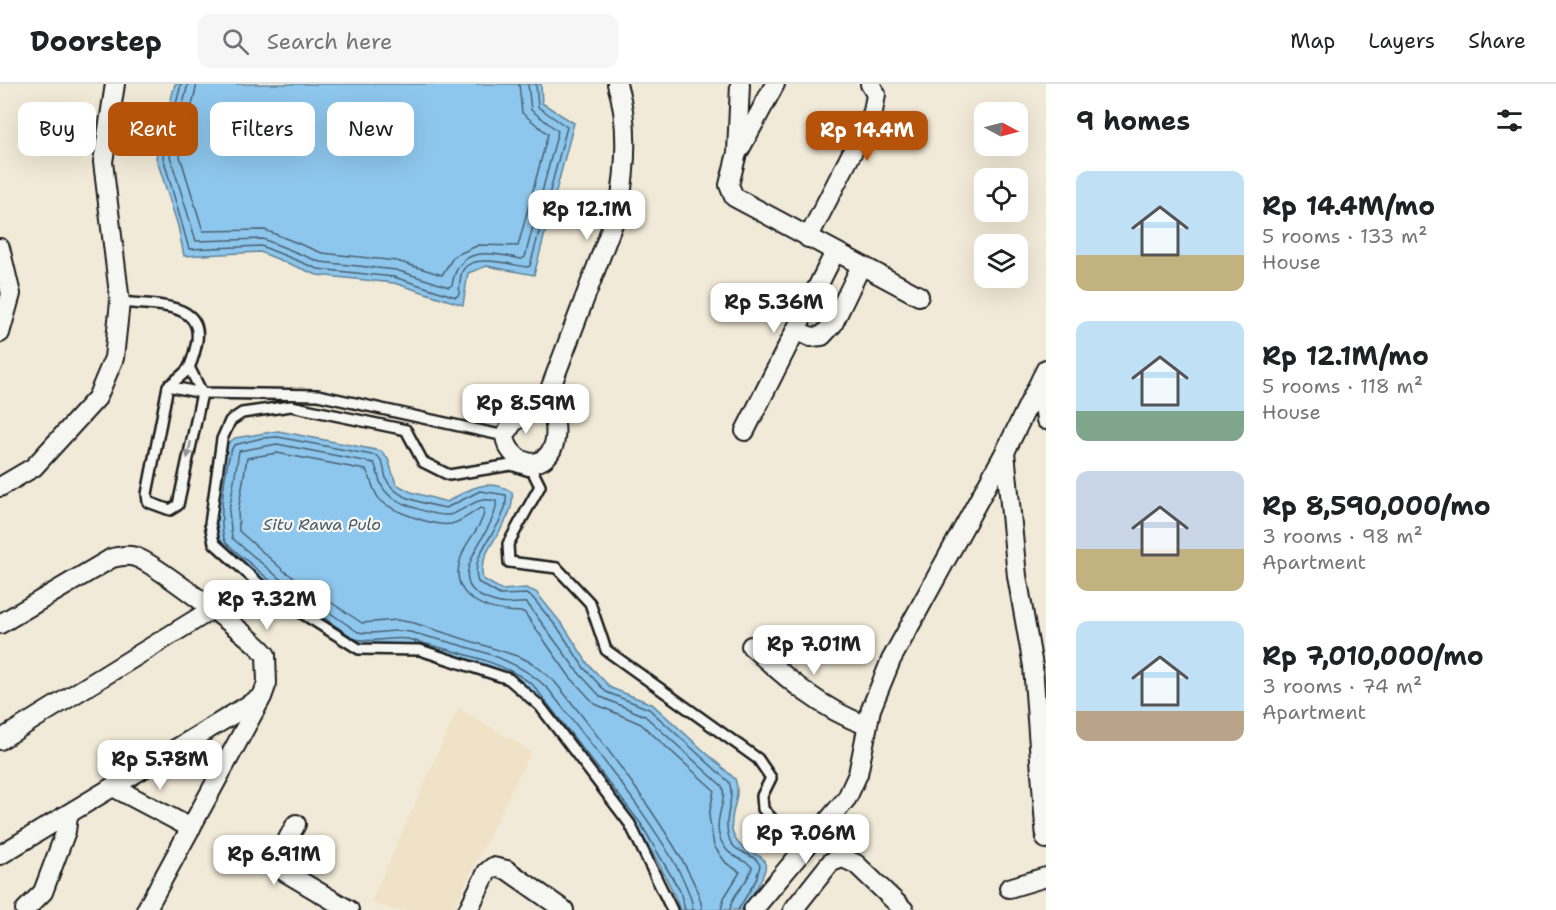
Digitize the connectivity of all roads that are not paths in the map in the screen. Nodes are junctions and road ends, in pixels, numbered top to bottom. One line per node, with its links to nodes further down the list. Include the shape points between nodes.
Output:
1 (115, 84): 12 (street, via 103,162)
2 (617, 84): 18 (street, via 625,152 624,183)
3 (740, 84): 6 (street)
4 (775, 84): 6 (street)
5 (870, 84): 7 (street, via 876,94 873,112)
6 (737, 153): 7 (street, via 729,185 734,197)
7 (808, 238): 9 (street)
8 (0, 248): 14 (street, via 11,294)
9 (836, 252): 10 (street); 13 (street)
10 (861, 266): 11 (street); 13 (street, via 833,324 825,332 814,337)
11 (919, 296)
12 (120, 302): 15 (lane, via 178,308 194,318 200,331); 24 (street, via 114,358 97,398 34,466)
13 (796, 330): 21 (street)
14 (0, 333)
15 (190, 369): 17 (lane); 19 (lane)
16 (1043, 374): 20 (street); 23 (street)
17 (168, 386): 19 (lane); 19 (lane, one-way to 17, via 178,505 170,510 147,500)
18 (549, 392): 22 (street, via 512,424); 22 (street, via 555,438 552,449 531,463 508,450)
19 (202, 393): 22 (lane, via 318,395)
20 (1046, 420)
21 (745, 431)
22 (505, 436)
23 (1005, 452): 28 (street, via 1017,576); 30 (street, via 899,641)
24 (0, 487)
25 (211, 610): 26 (street, via 143,561 123,555); 29 (street, via 266,655 267,683); 31 (street)
26 (0, 624)
27 (752, 646): 30 (street, via 817,702)
28 (1039, 663): 36 (street)
29 (262, 697): 32 (street); 35 (street)
30 (866, 725): 37 (street, via 858,774 847,798)
31 (0, 740)
32 (113, 787): 33 (street); 35 (street)
33 (68, 816): 38 (street); 41 (street, via 43,892)
34 (296, 824): 43 (street, via 281,854 285,872)
35 (191, 828): 42 (street)
36 (1046, 838)
37 (802, 851): 46 (lane, via 763,809 762,796 771,778 758,759 606,650 590,603 556,568 509,562 508,544 540,486 533,472 511,465 449,475 423,462 405,430 291,406 242,413 230,421 222,439 210,524 214,543 268,592 359,649 420,650 509,679 519,687 540,706 630,824); 47 (street)
38 (0, 855)
39 (1046, 877): 40 (street)
40 (1009, 888)
41 (26, 910)
42 (146, 910)
43 (349, 910)
44 (468, 910): 45 (street, via 493,867 507,870)
45 (564, 910)
46 (672, 910)
47 (753, 910)
48 (794, 910): 49 (street, via 831,862 843,858 856,864)
49 (904, 910)

